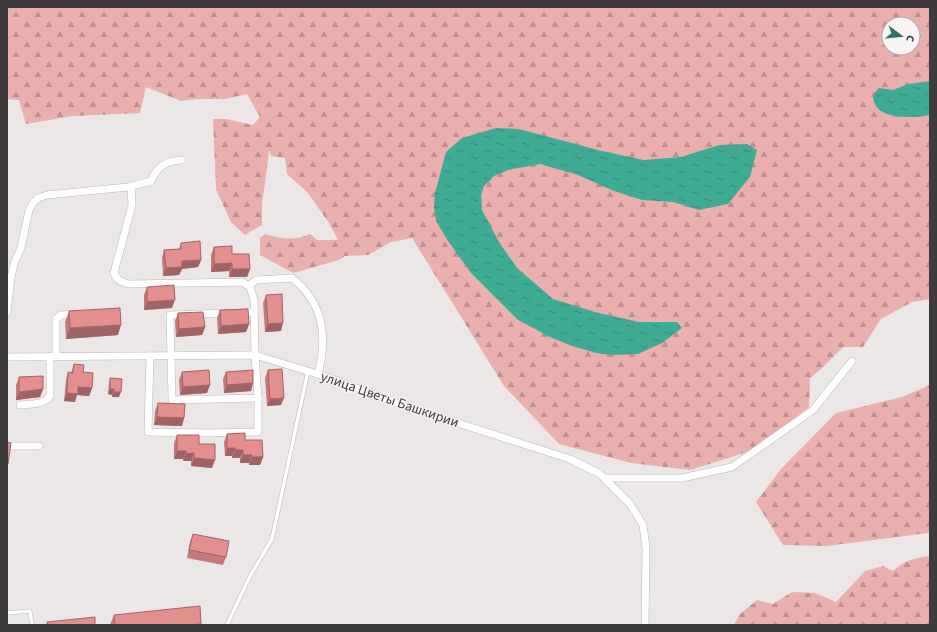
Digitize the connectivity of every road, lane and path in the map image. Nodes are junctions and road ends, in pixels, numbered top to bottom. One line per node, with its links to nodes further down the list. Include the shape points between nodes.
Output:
1 (182, 160): 2 (street, via 164,164 155,173 152,181)
2 (131, 187): 3 (street, via 132,205 114,273 116,278 129,284 242,282); 4 (street, via 47,195 33,203 11,277)
3 (249, 286): 5 (street, via 253,292); 14 (street, via 256,280 292,278 303,287 312,299 322,324 323,339)
4 (7, 312)
5 (254, 312): 7 (street); 10 (street, via 170,315)
6 (81, 314): 8 (street, via 61,315 56,319)
7 (255, 355): 10 (street, улица Цветы Башкирии); 13 (street, улица Цветы Башкирии); 15 (street)
8 (53, 356): 9 (street, улица Цветы Башкирии); 11 (street, улица Цветы Башкирии); 16 (street, via 48,400)
9 (150, 356): 10 (street, улица Цветы Башкирии); 15 (street, via 148,432 258,432)
10 (171, 356): 15 (street, via 172,400)
11 (7, 357)
12 (852, 361): 19 (street, via 812,410 732,467 682,478)
13 (308, 371): 14 (street, улица Цветы Башкирии); 22 (lane, via 272,539)
14 (318, 374): 19 (street, улица Цветы Башкирии, via 411,408 570,459)
15 (258, 398)
16 (20, 405)
17 (7, 446): 18 (street)
18 (39, 446)
19 (604, 478): 23 (street, улица Цветы Башкирии, via 630,504 643,525 646,548)
20 (7, 613): 21 (lane, via 30,611)
21 (32, 625)
22 (226, 625)
23 (645, 625)

